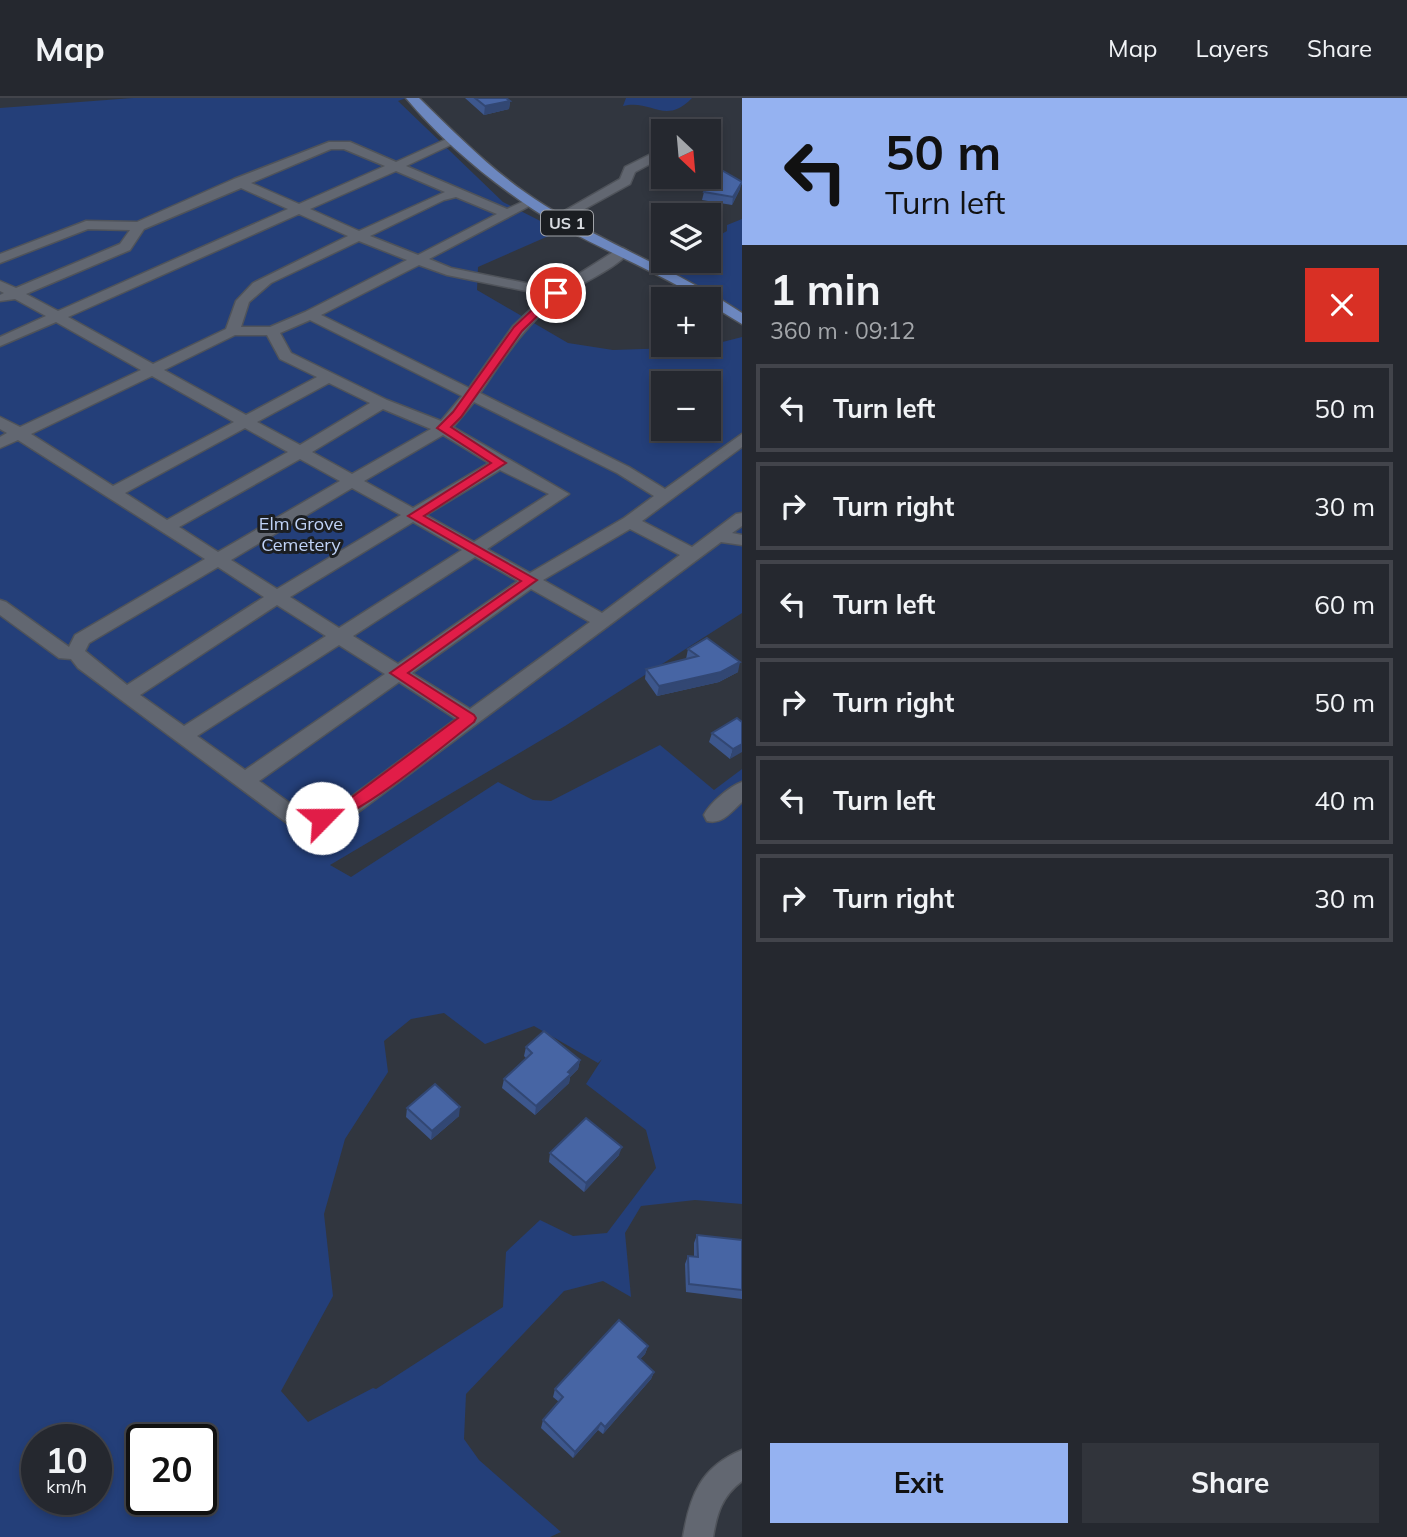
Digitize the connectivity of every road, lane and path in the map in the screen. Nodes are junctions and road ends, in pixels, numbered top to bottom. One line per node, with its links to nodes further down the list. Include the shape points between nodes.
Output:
1 (412, 98): 2 (main road, US 1)
2 (455, 140): 4 (street); 7 (main road, US 1)
3 (651, 158): 10 (street, via 629,170 626,181)
4 (397, 166): 5 (street, via 346,145 329,146); 6 (street); 8 (street)
5 (238, 182): 8 (street); 11 (street)
6 (457, 193): 9 (street); 12 (street)
7 (531, 202): 9 (street); 10 (main road, US 1)
8 (299, 209): 12 (street); 19 (street)
9 (508, 214): 15 (street)
10 (558, 218): 13 (main road, US 1)
11 (139, 226): 14 (street, via 86,225); 16 (street, via 125,247)
12 (358, 236): 15 (street); 21 (street, via 266,280 247,294 239,305)
13 (623, 252): 17 (street); 20 (main road, US 1)
14 (0, 259)
15 (419, 261): 17 (street); 18 (street)
16 (5, 293): 19 (street)
17 (556, 293): 26 (street, via 518,329)
18 (310, 316): 22 (street); 26 (street)
19 (57, 317): 23 (street); 24 (street)
20 (742, 320)
21 (233, 331): 22 (street); 24 (street)
22 (272, 331): 25 (street, via 285,356)
23 (0, 342)
24 (152, 370): 29 (street); 31 (street)
25 (329, 377): 27 (street); 29 (street)
26 (471, 395): 30 (street); 38 (street, via 623,470)
27 (382, 403): 30 (street); 34 (street)
28 (0, 422): 31 (street)
29 (246, 422): 34 (street); 37 (street)
30 (443, 428): 35 (street); 36 (street)
31 (19, 434): 33 (street); 37 (street)
32 (742, 439): 38 (street)
33 (0, 443)
34 (300, 452): 36 (street); 42 (street)
35 (500, 463): 39 (street); 45 (street, via 561,494)
36 (354, 482): 39 (street); 47 (street)
37 (113, 493): 42 (street)
38 (665, 496): 41 (street)
39 (414, 516): 45 (street); 49 (street)
40 (742, 518): 43 (street)
41 (630, 522): 46 (street); 48 (street)
42 (166, 527): 47 (street)
43 (717, 536): 44 (street); 46 (street)
44 (742, 540)
45 (474, 549): 48 (street); 52 (street)
46 (692, 554): 51 (street)
47 (218, 560): 49 (street); 53 (street, via 82,639)
48 (530, 580): 51 (street); 54 (street)
49 (277, 597): 52 (street); 55 (street)
50 (0, 606): 53 (street, via 66,654)
51 (601, 620): 56 (street)
52 (340, 637): 54 (street); 57 (street)
53 (75, 652): 55 (street)
54 (398, 673): 56 (street); 58 (street)
55 (126, 695): 57 (street)
56 (468, 718): 58 (street, via 349,808 322,818 298,820)
57 (183, 736): 58 (street)
58 (243, 782)
59 (742, 790): 60 (street)
60 (714, 815)
61 (742, 1465): 62 (street, via 715,1485 702,1510)
62 (698, 1537)

